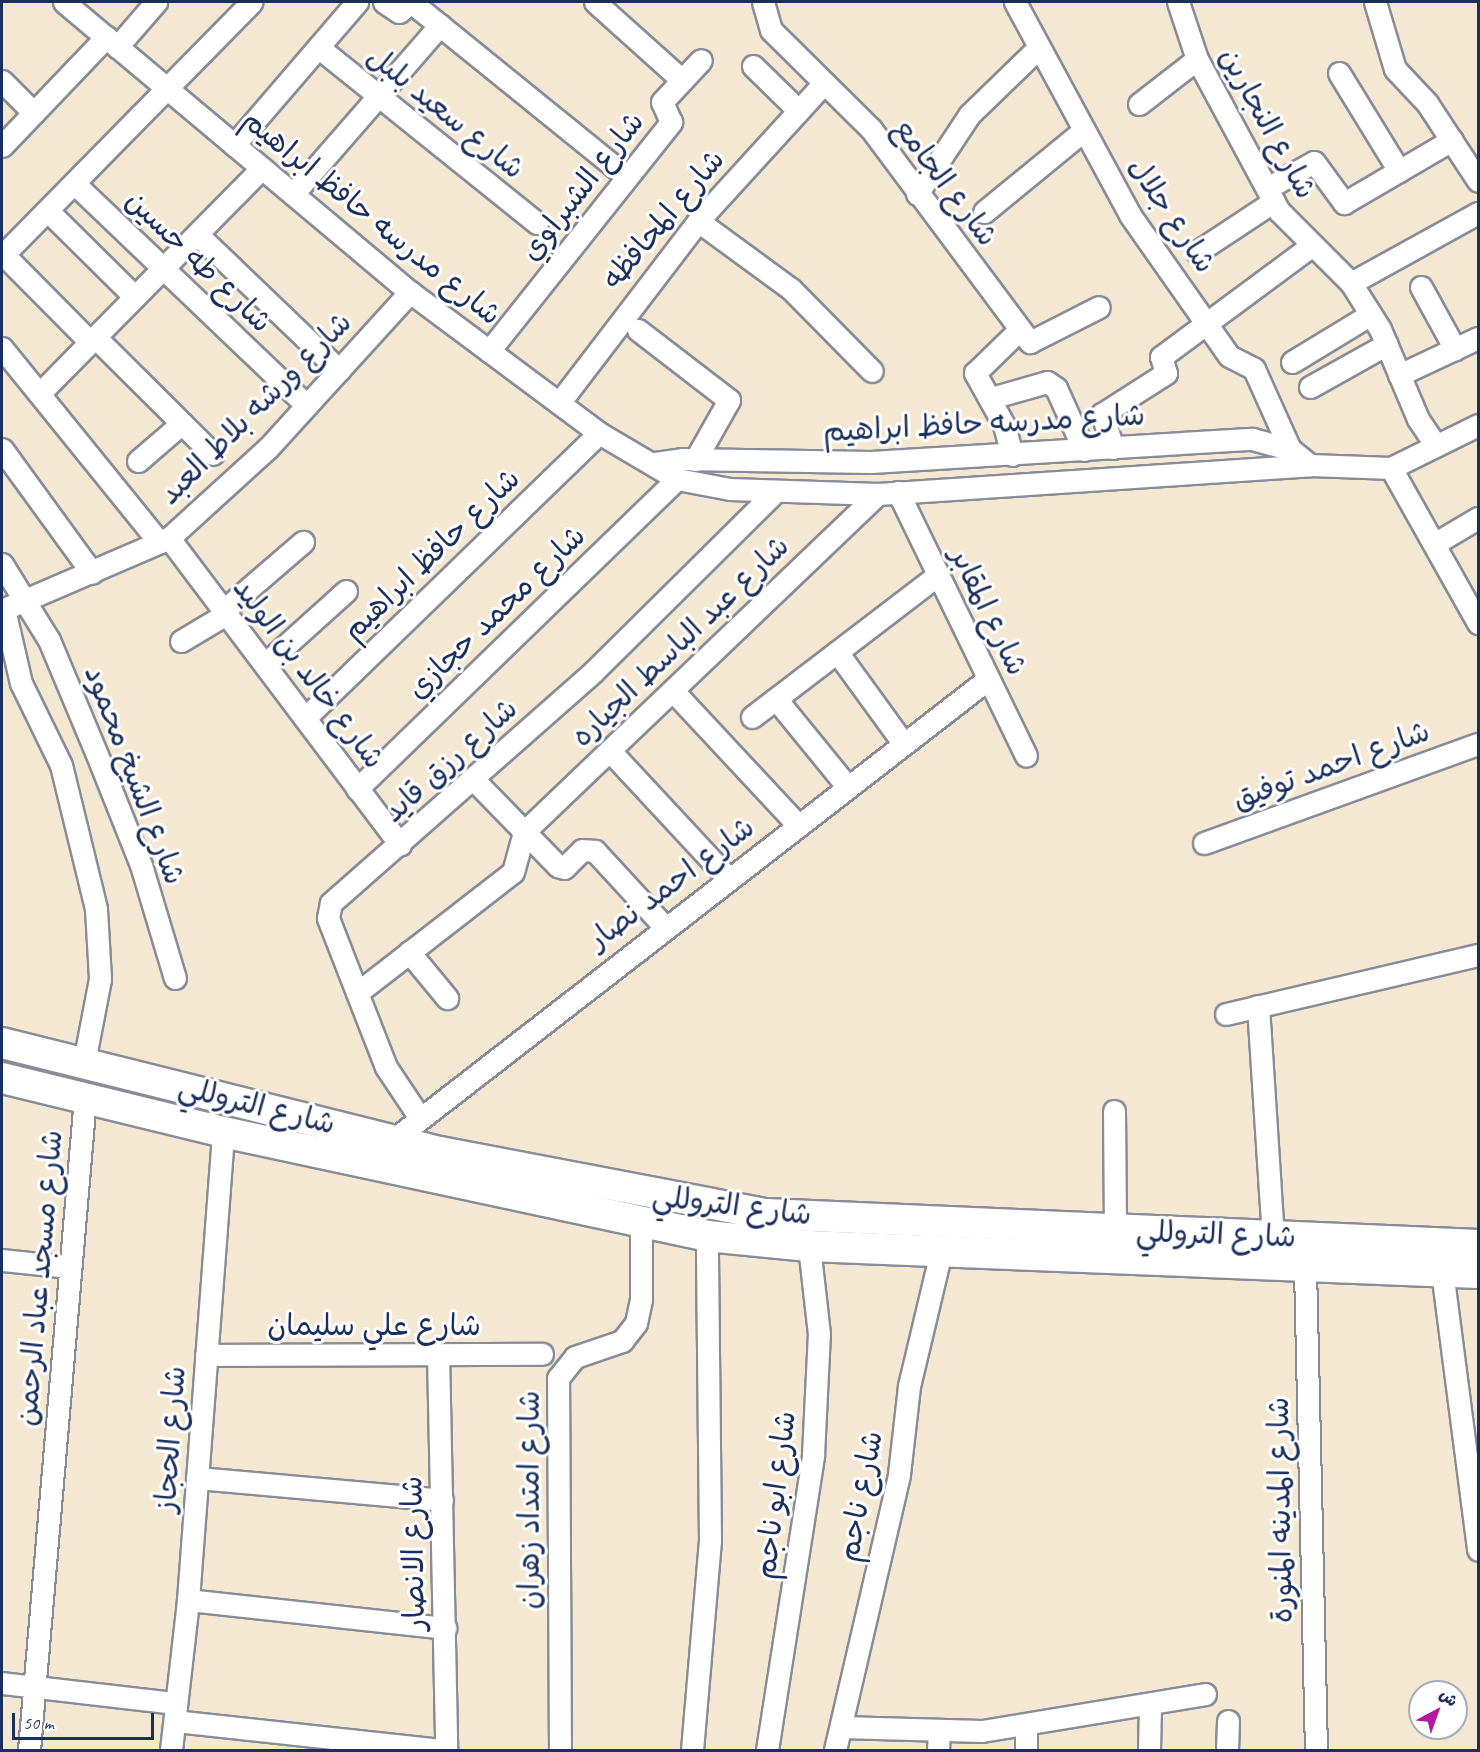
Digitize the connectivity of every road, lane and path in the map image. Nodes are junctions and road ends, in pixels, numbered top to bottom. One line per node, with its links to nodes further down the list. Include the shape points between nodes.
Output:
1 (64, 2): 12 (street, شارع مدرسه حافظ ابراهيم)
2 (156, 2): 14 (street)
3 (252, 2): 24 (street)
4 (357, 2): 15 (street)
5 (384, 2): 6 (street, via 399,12)
6 (411, 2): 13 (street)
7 (595, 2): 21 (street)
8 (763, 2): 23 (street, شارع الجامع, via 771,30)
9 (1015, 2): 16 (street, شارع جلال)
10 (1178, 2): 17 (street, شارع النجارين)
11 (1375, 2): 30 (street, via 1395,69)
12 (87, 9): 14 (street, شارع مدرسه حافظ ابراهيم)
13 (440, 25): 25 (street); 35 (street)
14 (112, 42): 24 (street, شارع مدرسه حافظ ابراهيم); 28 (street)
15 (318, 47): 25 (street, شارع سعيد بلبل); 31 (street)
16 (1037, 49): 29 (street, شارع جلال); 39 (street, via 969,115)
17 (1197, 59): 26 (street); 40 (street, شارع النجارين)
18 (701, 60): 21 (street, شارع الشبراوي)
19 (753, 66): 27 (street)
20 (1339, 73): 34 (street)
21 (682, 80): 35 (street, شارع الشبراوي, via 662,102 672,121)
22 (2, 81): 28 (street)
23 (824, 83): 27 (street, شارع المحافظه); 39 (street, شارع الجامع, via 871,129)
24 (167, 90): 31 (street, شارع مدرسه حافظ ابراهيم); 37 (street)
25 (378, 95): 38 (street); 45 (street, شارع سعيد بلبل)
26 (1139, 104)
27 (798, 110): 44 (street, شارع المحافظه)
28 (34, 113): 32 (street)
29 (1083, 131): 42 (street); 57 (street, شارع جلال, via 1130,215)
30 (1452, 140): 34 (street); 36 (street)
31 (234, 145): 33 (street, شارع مدرسه حافظ ابراهيم)
32 (2, 146)
33 (262, 168): 38 (street, شارع مدرسه حافظ ابراهيم); 46 (street)
34 (1399, 171): 40 (street, via 1344,203 1314,162)
35 (627, 177): 65 (street, شارع الشبراوي)
36 (1479, 181)
37 (76, 185): 41 (street); 50 (street, شارع طه حسين)
38 (293, 194): 53 (street, شارع مدرسه حافظ ابراهيم)
39 (917, 194): 59 (street, شارع الجامع)
40 (1271, 194): 47 (street, شارع النجارين); 48 (street)
41 (48, 211): 49 (street); 54 (street)
42 (984, 213)
43 (1479, 213): 51 (street)
44 (698, 221): 68 (street, via 791,289); 73 (street, شارع المحافظه)
45 (537, 223)
46 (197, 234): 50 (street); 67 (street)
47 (1311, 246): 51 (street, شارع النجارين); 57 (street)
48 (1197, 252)
49 (2, 255): 61 (street)
50 (163, 268): 54 (street); 74 (street, شارع طه حسين)
51 (1351, 283): 56 (street, شارع النجارين)
52 (1421, 287): 64 (street)
53 (410, 292): 65 (street, شارع مدرسه حافظ ابراهيم); 67 (street, شارع ورشه بلاط العبد)
54 (135, 297): 61 (street)
55 (1100, 307): 59 (street, via 1036,343)
56 (1371, 314): 62 (street, شارع النجارين); 66 (street)
57 (1207, 322): 79 (street, via 1161,357 1166,373 1102,414); 81 (street, شارع جلال, via 1232,359 1254,369)
58 (638, 330): 85 (street, via 729,400)
59 (1019, 330): 72 (street, via 976,370)
60 (1479, 338): 64 (street)
61 (93, 339): 71 (street); 75 (street)
62 (1387, 344): 69 (street, شارع النجارين); 70 (street)
63 (2, 348): 71 (street, شارع خالد بن الوليد)
64 (1455, 349): 69 (street)
65 (489, 351): 73 (street, شارع مدرسه حافظ ابراهيم)
66 (1292, 362)
67 (339, 370): 74 (street, شارع ورشه بلاط العبد)
68 (872, 371)
69 (1398, 375): 78 (street, شارع النجارين)
70 (1310, 387)
71 (40, 393): 94 (street, شارع خالد بن الوليد)
72 (991, 398): 82 (street, via 1047,382 1056,388); 84 (street)
73 (559, 403): 77 (street, شارع مدرسه حافظ ابراهيم)
74 (306, 405): 94 (street, شارع ورشه بلاط العبد)
75 (182, 423): 83 (street); 86 (street)
76 (1479, 425): 78 (street)
77 (599, 433): 87 (street, شارع مدرسه حافظ ابراهيم); 112 (street, شارع حافظ ابراهيم)
78 (1436, 446): 89 (street)
79 (1113, 448): 81 (street, شارع مدرسه حافظ ابراهيم, via 1252,439); 82 (street, شارع مدرسه حافظ ابراهيم)
80 (2, 449): 98 (street)
81 (1290, 449): 88 (street, شارع مدرسه حافظ ابراهيم)
82 (1084, 450): 84 (street, شارع مدرسه حافظ ابراهيم)
83 (213, 454)
84 (1012, 455): 85 (street, شارع مدرسه حافظ ابراهيم, via 871,462)
85 (695, 459): 87 (street, شارع مدرسه حافظ ابراهيم)
86 (138, 461)
87 (655, 464): 90 (street, شارع مدرسه حافظ ابراهيم)
88 (1310, 465): 89 (street, شارع مدرسه حافظ ابراهيم); 92 (street, شارع مدرسه حافظ ابراهيم)
89 (1391, 468): 96 (street)
90 (677, 479): 91 (street, شارع مدرسه حافظ ابراهيم); 119 (street, شارع محمد حجازي)
91 (775, 492): 92 (street, شارع مدرسه حافظ ابراهيم); 117 (street, شارع رزق قايد, via 593,672)
92 (888, 493): 99 (street, شارع المقابر); 109 (street, شارع عبد الباسط الجياره)
93 (1479, 518): 96 (street)
94 (164, 540): 98 (street, شارع ورشه بلاط العبد); 103 (street, شارع خالد بن الوليد)
95 (303, 542): 103 (street)
96 (1434, 544): 104 (street)
97 (2, 564): 101 (street, شارع الشيخ محمود)
98 (92, 573): 101 (street, شارع ورشه بلاط العبد)
99 (938, 575): 106 (street); 108 (street, شارع المقابر)
100 (346, 591): 107 (street)
101 (24, 601): 102 (street, شارع ورشه بلاط العبد); 128 (street, شارع الشيخ محمود, via 49,640 100,762 141,865)
102 (3, 610): 134 (street, via 21,683 61,765 96,909 100,979)
103 (227, 611): 105 (street); 107 (street, شارع خالد بن الوليد)
104 (1478, 620)
105 (181, 641)
106 (837, 652): 110 (street); 113 (street)
107 (265, 664): 112 (street, شارع خالد بن الوليد)
108 (988, 679): 113 (street, شارع احمد نصار); 116 (street, شارع المقابر)
109 (673, 691): 115 (street, شارع عبد الباسط الجياره); 120 (street)
110 (776, 699): 111 (street); 118 (street)
111 (752, 717)
112 (305, 718): 119 (street, شارع خالد بن الوليد)
113 (903, 743): 118 (street, شارع احمد نصار)
114 (1479, 744): 122 (street, شارع احمد توفيق)
115 (610, 751): 121 (street, شارع عبد الباسط الجياره); 124 (street)
116 (1026, 756)
117 (473, 779): 121 (street); 123 (street, شارع رزق قايد)
118 (847, 786): 120 (street, شارع احمد نصار)
119 (357, 789): 123 (street, شارع خالد بن الوليد)
120 (797, 824): 124 (street, شارع احمد نصار)
121 (524, 832): 125 (street, via 561,868 582,850 595,851); 126 (street, via 513,872)
122 (1204, 843)
123 (400, 845): 129 (street, شارع رزق قايد, via 328,910)
124 (728, 877): 125 (street, شارع احمد نصار)
125 (663, 925): 138 (street, شارع احمد نصار)
126 (409, 952): 129 (street); 130 (street)
127 (1479, 955): 131 (street)
128 (175, 978)
129 (357, 993): 138 (street, شارع رزق قايد, via 395,1085)
130 (447, 998)
131 (1258, 1006): 132 (street); 144 (street)
132 (1226, 1014)
133 (2, 1043): 134 (street, شارع التروللي)
134 (84, 1062): 140 (street, شارع التروللي)
135 (2, 1078): 136 (street, شارع التروللي)
136 (84, 1098): 139 (street, شارع التروللي); 149 (street, شارع مسجد عباد الرحمن)
137 (1114, 1111): 142 (street)
138 (420, 1118): 140 (street, شارع احمد نصار)
139 (223, 1132): 141 (street, شارع التروللي); 155 (street, شارع الحجاز)
140 (393, 1140): 142 (street, شارع التروللي, via 655,1197 766,1214)
141 (641, 1224): 143 (street, شارع التروللي); 173 (street, شارع امتداد زهران, via 641,1300 636,1323 622,1341 575,1357 558,1378)
142 (1115, 1231): 144 (street, شارع التروللي)
143 (707, 1236): 146 (street, شارع التروللي); 174 (street, via 710,1540)
144 (1273, 1236): 145 (street, شارع التروللي)
145 (1479, 1245)
146 (809, 1246): 147 (street, شارع التروللي); 175 (street, شارع ابو ناجم, via 819,1334 813,1455)
147 (941, 1252): 150 (street, شارع التروللي); 168 (street, شارع ناجم)
148 (2, 1260): 149 (street)
149 (69, 1267): 162 (street, شارع مسجد عباد الرحمن)
150 (1305, 1267): 151 (street, شارع التروللي); 180 (street, شارع المدينه المنورة)
151 (1442, 1271): 152 (street, شارع التروللي); 158 (street)
152 (1479, 1273)
153 (438, 1354): 154 (street, شارع علي سليمان); 155 (street, شارع علي سليمان); 157 (street, شارع الانصار)
154 (542, 1354)
155 (206, 1355): 156 (street, شارع الحجاز)
156 (197, 1478): 157 (street); 159 (street, شارع الحجاز)
157 (442, 1500): 160 (street, شارع الانصار)
158 (1479, 1550)
159 (188, 1600): 160 (street); 165 (street, شارع الحجاز)
160 (445, 1628): 172 (street, شارع الانصار)
161 (2, 1683): 162 (street)
162 (37, 1687): 165 (street); 170 (street, شارع مسجد عباد الرحمن)
163 (1205, 1694): 164 (street)
164 (1150, 1705): 167 (street); 178 (street)
165 (176, 1712): 171 (street, شارع الحجاز); 172 (street)
166 (1228, 1721): 179 (street)
167 (1026, 1726): 169 (street); 177 (street)
168 (841, 1727): 169 (street); 176 (street, شارع ناجم)
169 (938, 1741)
170 (29, 1750)
171 (171, 1750)
172 (445, 1750)
173 (560, 1750)
174 (692, 1750)
175 (767, 1750)
176 (836, 1750)
177 (1026, 1750)
178 (1149, 1750)
179 (1227, 1750)
180 (1316, 1750)

